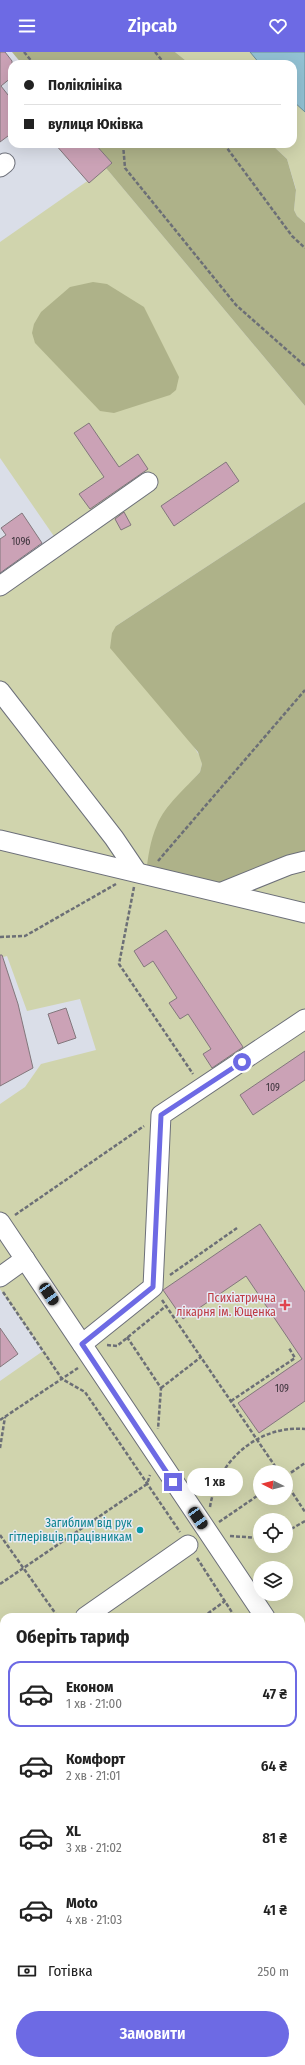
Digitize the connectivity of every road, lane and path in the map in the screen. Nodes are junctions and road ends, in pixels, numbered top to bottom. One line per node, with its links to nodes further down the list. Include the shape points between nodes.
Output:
1 (24, 52): 3 (path)
2 (155, 52): 4 (path)
3 (31, 60)
4 (162, 60)
5 (122, 148): 8 (path, via 125,168 236,306)
6 (227, 148): 7 (path, via 292,236)
7 (305, 248)
8 (305, 366)
9 (148, 482): 10 (street)
10 (0, 586)
11 (305, 690): 17 (path)
12 (0, 691): 13 (street)
13 (114, 838): 16 (street); 17 (street)
14 (0, 840): 16 (street)
15 (305, 861): 18 (street)
16 (103, 864): 17 (street)
17 (135, 875): 18 (street); 20 (path, via 25,936); 22 (path, via 119,964)
18 (222, 892): 19 (street)
19 (305, 913)
20 (0, 937)
21 (305, 1019): 22 (street)
22 (202, 1088): 23 (street)
23 (161, 1115): 24 (path); 28 (street)
24 (1, 1223): 26 (street)
25 (237, 1228): 28 (path)
26 (25, 1259): 27 (street); 33 (street)
27 (0, 1277)
28 (153, 1287): 30 (path); 33 (street)
29 (0, 1289): 35 (path)
30 (166, 1306): 31 (path); 34 (path)
31 (127, 1337): 33 (path, via 117,1346); 36 (path)
32 (288, 1348): 37 (path, via 295,1358)
33 (87, 1351): 35 (path); 43 (street)
34 (201, 1357): 36 (path); 37 (path)
35 (62, 1379): 38 (path); 47 (path, via 85,1392)
36 (161, 1388): 43 (path)
37 (230, 1401): 41 (path)
38 (5, 1416): 39 (path); 42 (path)
39 (0, 1420)
40 (305, 1429): 41 (path, via 284,1430)
41 (256, 1439): 45 (path); 53 (path, via 244,1447 224,1470 212,1498)
42 (0, 1448)
43 (156, 1457): 47 (path); 53 (street)
44 (305, 1463): 46 (path)
45 (274, 1465)
46 (293, 1471)
47 (147, 1484): 56 (path); 57 (path)
48 (293, 1494): 50 (path)
49 (253, 1499): 53 (path)
50 (305, 1512)
51 (305, 1521): 52 (path)
52 (293, 1528)
53 (207, 1531): 55 (path, via 234,1537); 64 (street)
54 (0, 1535): 57 (path)
55 (253, 1538)
56 (188, 1545): 59 (path); 61 (street)
57 (24, 1568): 58 (path); 60 (path)
58 (0, 1584)
59 (225, 1602): 62 (path); 63 (path)
60 (55, 1613)
61 (90, 1613)
62 (209, 1613)
63 (232, 1613)
64 (262, 1613)

